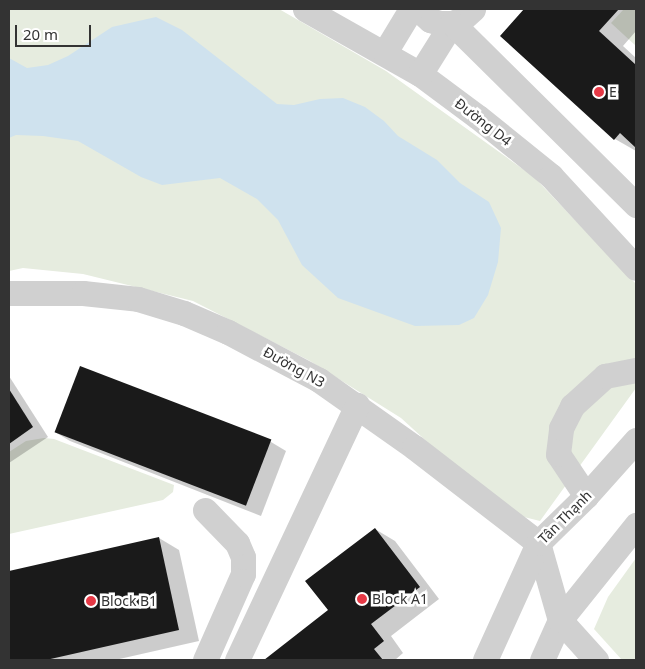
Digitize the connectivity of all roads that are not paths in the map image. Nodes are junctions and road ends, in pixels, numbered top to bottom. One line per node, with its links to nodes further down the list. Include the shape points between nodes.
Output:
1 (304, 9): 6 (street, Đường D4)
2 (411, 9): 6 (street)
3 (418, 9): 5 (street, via 430,20)
4 (473, 9): 5 (street)
5 (452, 23): 7 (street); 8 (street)
6 (385, 52): 7 (street, Đường D4)
7 (420, 74): 9 (street, Đường D4, via 552,176)
8 (636, 205)
9 (636, 268)
10 (9, 293): 12 (street, Đường N3, via 83,293 138,299 184,313 272,354)
11 (636, 370): 14 (street, via 606,376 572,406 561,428 558,454)
12 (357, 405): 17 (street, Đường N3); 20 (street)
13 (636, 440): 14 (street, Tân Thạnh)
14 (586, 496): 17 (street, Tân Thạnh)
15 (205, 510): 19 (street, via 237,543 243,557 243,574)
16 (631, 539): 18 (street)
17 (538, 543): 18 (street); 21 (street, Tân Thạnh)
18 (560, 620): 22 (street); 23 (street)
19 (205, 660)
20 (237, 660)
21 (485, 660)
22 (542, 660)
23 (596, 660)

